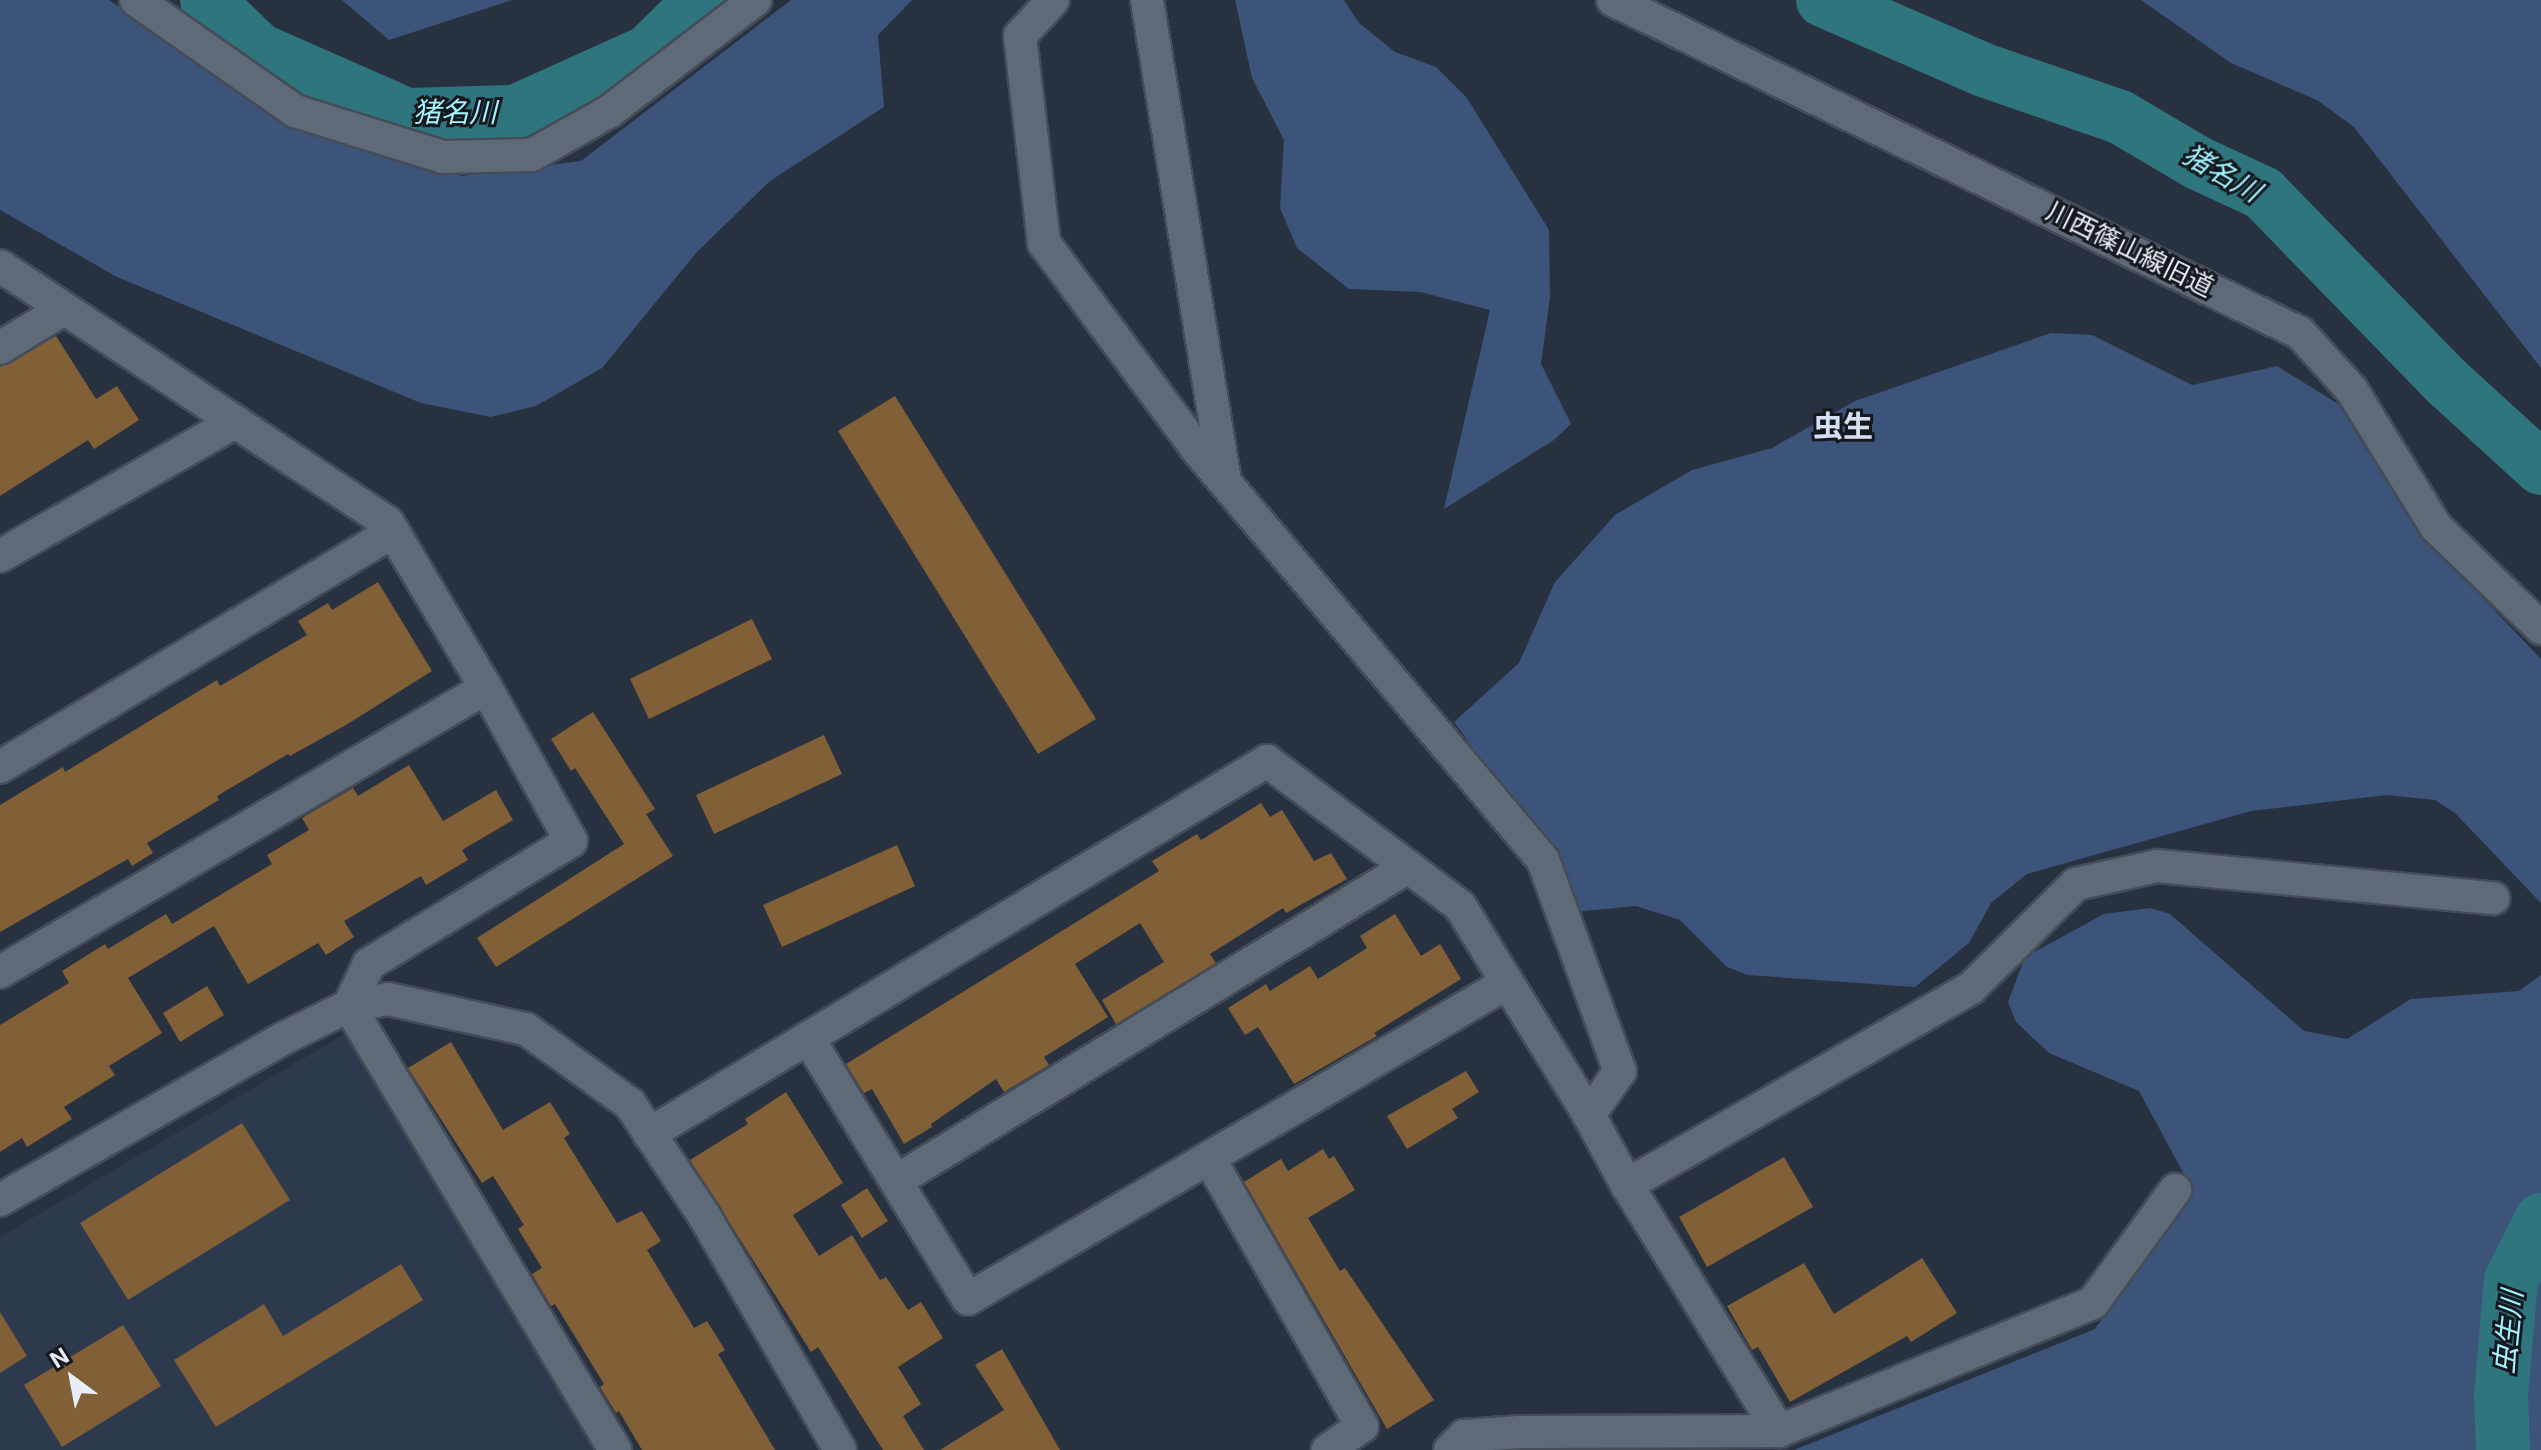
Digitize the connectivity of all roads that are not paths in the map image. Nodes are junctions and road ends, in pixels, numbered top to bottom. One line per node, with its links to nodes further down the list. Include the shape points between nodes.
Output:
1 (136, 0): 2 (street, via 295,111 443,157 532,155 610,111)
2 (755, 0)
3 (1053, 0): 10 (street, via 1020,36 1044,243)
4 (1147, 0): 10 (street)
5 (1613, 0): 13 (street, 川西篠山線旧道, via 2300,333 2351,389 2436,527)
6 (0, 266): 7 (street)
7 (64, 309): 8 (street); 9 (street)
8 (0, 348)
9 (235, 422): 11 (street, via 388,523); 12 (street)
10 (1225, 482): 22 (street, via 1543,860 1620,1071)
11 (393, 532): 14 (street); 15 (street)
12 (0, 556)
13 (2541, 628)
14 (486, 688): 18 (street); 20 (street, via 571,841 369,964)
15 (0, 767)
16 (1408, 867): 19 (street, via 1460,906); 21 (street, via 1267,761); 25 (street)
17 (2493, 898): 26 (street, via 2158,866 2076,884 1971,988)
18 (0, 972)
19 (1507, 983): 22 (street); 24 (street)
20 (349, 1006): 23 (street, via 388,999 526,1029 630,1104); 28 (street); 30 (street)
21 (808, 1038): 23 (street); 25 (street)
22 (1589, 1115): 26 (street)
23 (649, 1134): 31 (street, via 705,1217)
24 (1209, 1158): 25 (street, via 968,1299); 32 (street, via 1362,1426)
25 (896, 1181)
26 (1627, 1185): 29 (street)
27 (2175, 1190): 29 (street, via 2093,1303)
28 (0, 1200)
29 (1779, 1431): 33 (street, via 1520,1432 1464,1436)
30 (615, 1450)
31 (840, 1450)
32 (1328, 1450)
33 (1450, 1450)

